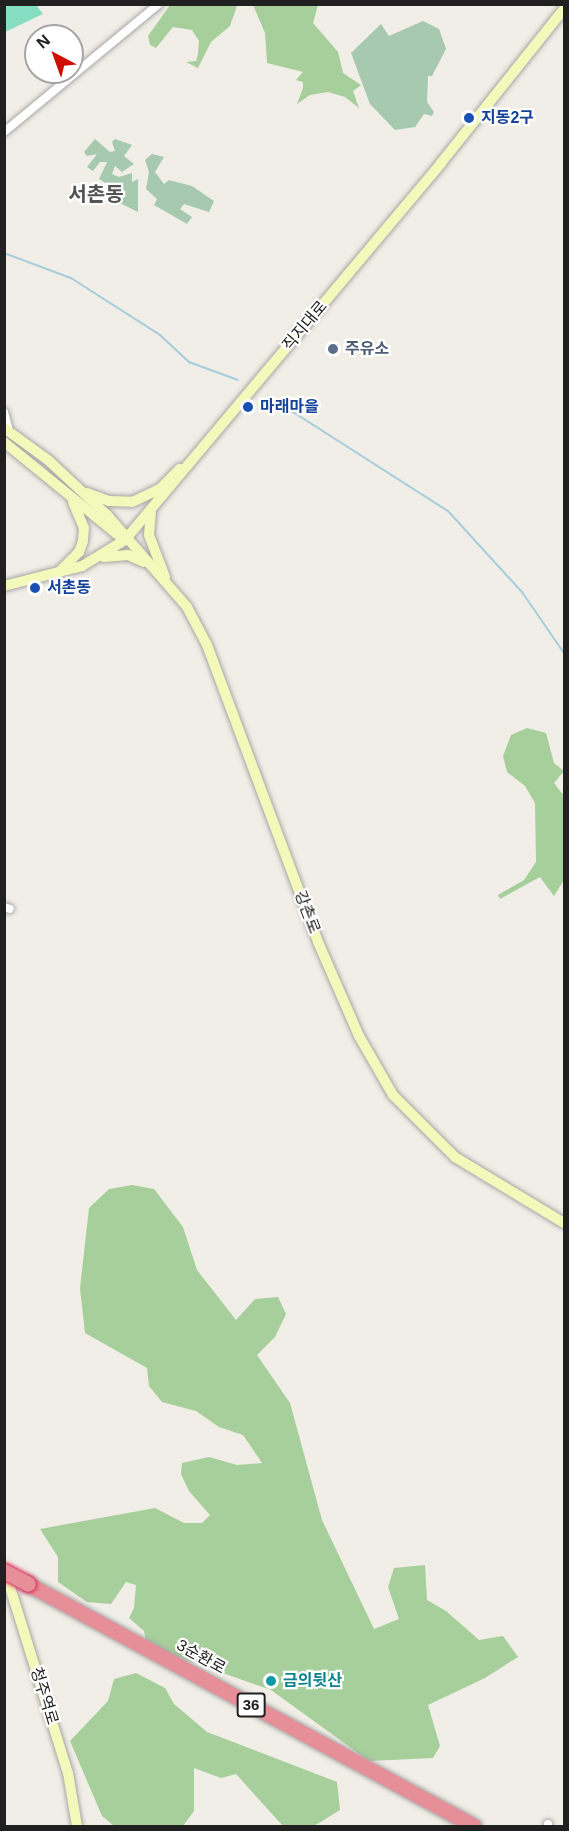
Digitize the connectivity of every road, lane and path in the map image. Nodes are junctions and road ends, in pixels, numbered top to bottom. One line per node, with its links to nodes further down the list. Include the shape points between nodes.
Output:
1 (159, 4): 3 (street)
2 (564, 9): 6 (main road, 직지대로)
3 (4, 132)
4 (4, 412): 5 (street)
5 (6, 434): 7 (main road); 8 (main road)
6 (196, 458): 8 (main road, via 181,466 160,489 132,502 109,501); 9 (main road, 직지대로)
7 (60, 485): 10 (main road); 13 (main road, via 80,511 84,528 79,552)
8 (82, 491): 10 (main road, via 108,516)
9 (151, 511): 10 (main road, 직지대로); 15 (main road, via 148,535)
10 (125, 540): 11 (main road, 직지대로); 12 (main road, 강촌로)
11 (100, 558): 12 (main road, via 128,555); 13 (main road, 직지대로)
12 (148, 564): 15 (main road, 강촌로)
13 (56, 575): 14 (main road, 직지대로)
14 (4, 586)
15 (169, 586): 16 (main road, 강촌로, via 187,607 207,645 318,942 373,1064 400,1102 454,1157)
16 (564, 1223)
17 (4, 1569): 19 (highway, 3순환로 / 36, bridge); 20 (main road, 청주역로, via 68,1773)
18 (4, 1581): 19 (highway, 3순환로 / 36)
19 (27, 1588): 21 (highway, 3순환로 / 36); 22 (highway, 3순환로 / 36)
20 (77, 1827)
21 (455, 1827)
22 (474, 1827)

